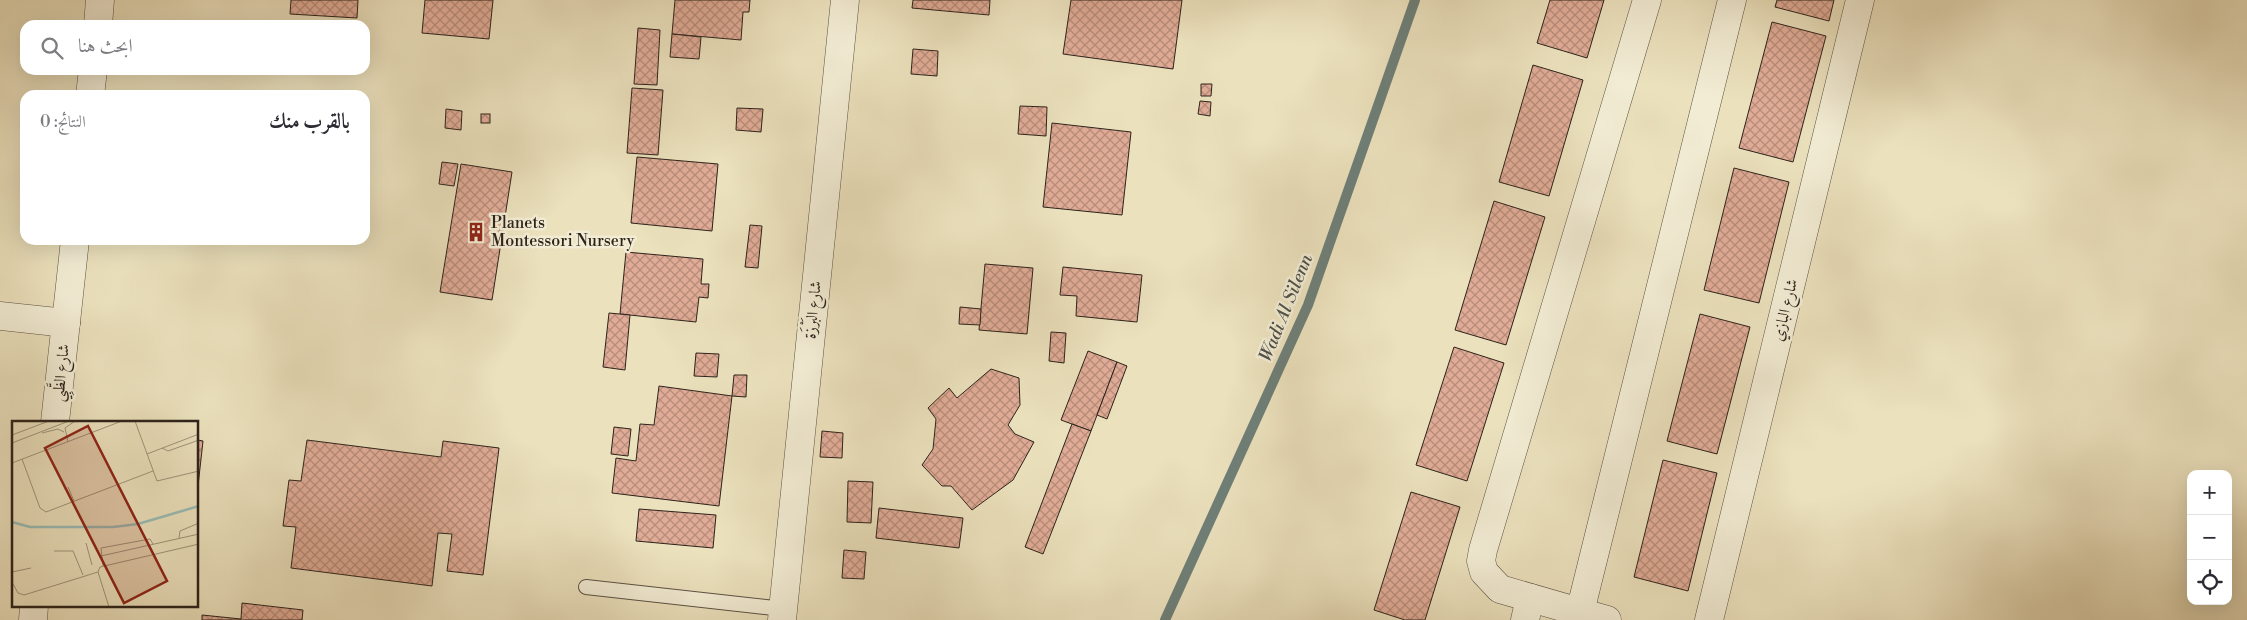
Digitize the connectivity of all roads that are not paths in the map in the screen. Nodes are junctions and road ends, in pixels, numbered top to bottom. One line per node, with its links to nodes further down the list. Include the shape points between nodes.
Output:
1 (100, 0): 6 (street)
2 (845, 0): 16 (street, شارع البَرْزَة)
3 (1647, 0): 14 (street, via 1483,550 1484,572 1500,589)
4 (1732, 0): 15 (street)
5 (1860, 0): 18 (street, شارع البازي)
6 (98, 20)
7 (92, 75): 8 (street)
8 (91, 90)
9 (74, 245): 11 (street, شارع الظَّبِي)
10 (0, 316): 11 (street, شارع الظَّبِي)
11 (66, 323): 12 (street, شارع الظَّبِي)
12 (55, 421)
13 (586, 587): 16 (lane)
14 (1528, 609): 15 (street)
15 (1580, 612): 17 (street)
16 (782, 614)
17 (1607, 620)
18 (1709, 620)

